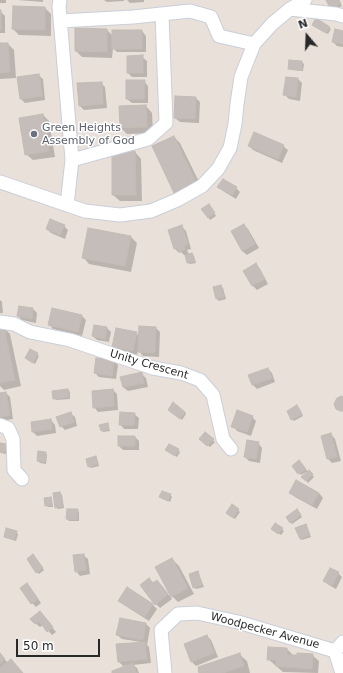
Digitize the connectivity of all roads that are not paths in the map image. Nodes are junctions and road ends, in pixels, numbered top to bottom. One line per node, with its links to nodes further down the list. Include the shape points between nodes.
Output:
1 (60, 0): 6 (street)
2 (305, 0): 3 (street)
3 (288, 5): 5 (street); 7 (street)
4 (162, 14): 6 (street, via 133,18); 7 (street, via 190,11 210,17 219,36); 8 (street, via 166,123 148,139)
5 (343, 16)
6 (60, 21): 8 (street)
7 (254, 44): 10 (street, via 241,77 230,148 218,169 202,186 177,200 151,210 120,216 85,211)
8 (72, 160): 10 (street)
9 (0, 182): 10 (street)
10 (67, 205)
11 (0, 322): 13 (street, Unity Crescent, via 14,324 30,332 70,340 153,368 181,373 200,380 213,395 223,439)
12 (0, 425): 14 (street, via 8,428 14,439 14,470)
13 (231, 449)
14 (22, 479)
15 (339, 646): 16 (street, Woodpecker Avenue, via 197,613 178,614 161,630); 17 (street)
16 (165, 673)
17 (342, 673)

